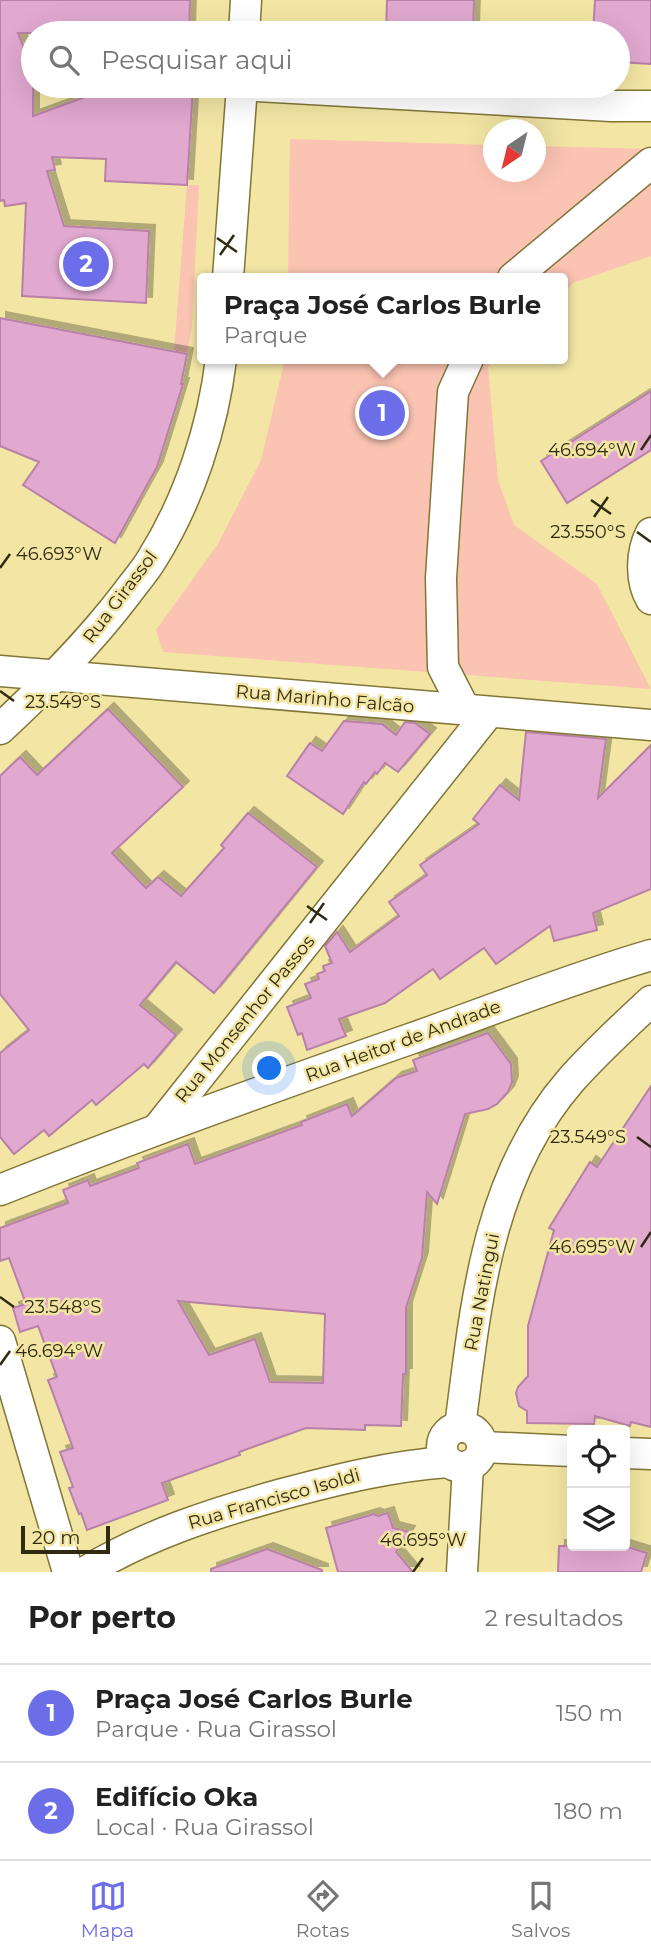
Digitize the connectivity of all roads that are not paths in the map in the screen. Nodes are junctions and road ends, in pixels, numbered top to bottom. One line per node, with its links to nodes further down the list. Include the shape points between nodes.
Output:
1 (246, 0): 2 (street)
2 (245, 21)
3 (241, 98): 7 (street)
4 (472, 98): 5 (street)
5 (651, 106)
6 (651, 163): 8 (street)
7 (229, 273)
8 (519, 273)
9 (220, 364): 14 (street, Rua Girassol, via 194,474 152,559)
10 (466, 364): 15 (street, via 453,392 441,578 443,667)
11 (651, 533): 12 (street, via 643,568)
12 (651, 599)
13 (0, 671): 14 (street, Rua Marinho Falcão)
14 (57, 677): 15 (street, Rua Marinho Falcão); 17 (street, Rua Girassol)
15 (477, 711): 16 (street, Rua Marinho Falcão); 20 (street, Rua Monsenhor Passos)
16 (651, 724)
17 (0, 729)
18 (651, 955): 20 (street, Rua Heitor de Andrade)
19 (651, 1001): 23 (street, Rua Natingui, via 571,1080 518,1161 482,1266)
20 (158, 1128): 21 (street, Rua Heitor de Andrade)
21 (0, 1190)
22 (0, 1341): 27 (street)
23 (461, 1447): 24 (street); 28 (street, Rua Francisco Isoldi, via 203,1516 139,1542); 29 (street, Rua Natingui)
24 (567, 1451)
25 (630, 1453): 26 (street)
26 (651, 1454)
27 (68, 1572)
28 (85, 1572)
29 (462, 1572)

